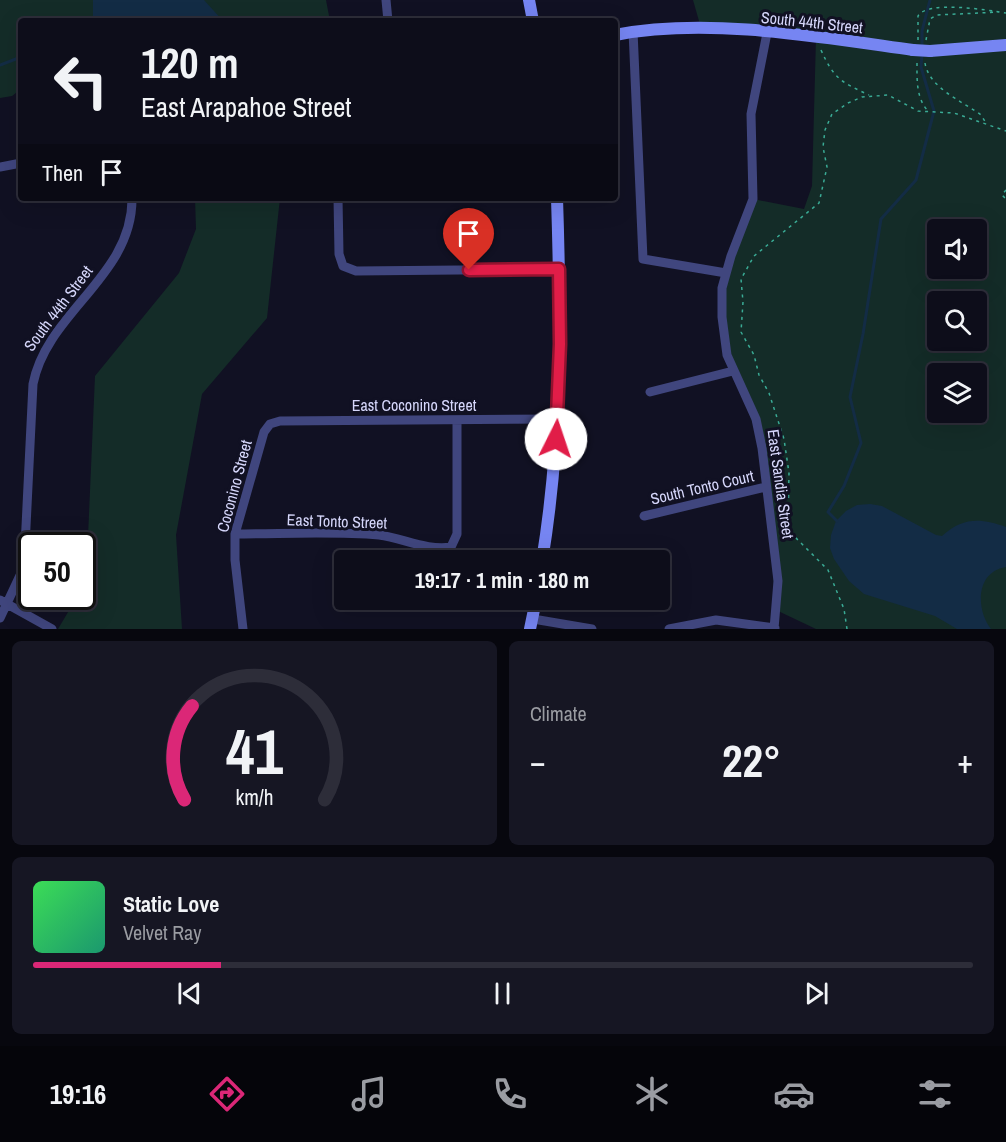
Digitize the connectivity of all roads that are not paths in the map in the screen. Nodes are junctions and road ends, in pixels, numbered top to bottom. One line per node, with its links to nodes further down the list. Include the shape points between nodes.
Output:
1 (386, 0): 3 (street)
2 (529, 0): 4 (main road)
3 (388, 18)
4 (532, 18)
5 (633, 31): 6 (main road, South 44th Street, via 719,28); 7 (main road, South 44th Street); 15 (street, via 643,259)
6 (767, 33): 8 (main road, South 44th Street, bridge, via 930,51); 15 (street, East Sandia Street, via 752,114 753,199)
7 (618, 34)
8 (1006, 45)
9 (18, 163): 10 (street)
10 (0, 167)
11 (132, 201): 25 (street, South 44th Street, via 120,251 37,363 24,567)
12 (338, 201): 14 (street, via 339,254 343,266 356,271)
13 (556, 201): 14 (main road)
14 (559, 269): 18 (main road)
15 (726, 273): 16 (street, East Sandia Street, via 722,288 723,337)
16 (733, 371): 17 (street); 21 (street, East Sandia Street, via 756,419)
17 (650, 392)
18 (558, 419): 19 (street, East Coconino Street); 24 (main road)
19 (457, 420): 20 (street, East Coconino Street); 23 (street, East Tonto Street, via 457,534 451,547 438,549 404,539 363,534)
20 (270, 424): 23 (street, Coconino Street, via 264,432)
21 (766, 487): 22 (street, South Tonto Court); 32 (street, East Sandia Street, via 778,581)
22 (644, 516)
23 (235, 534): 29 (street, Coconino Street)
24 (543, 550)
25 (4, 602): 26 (street, South 44th Street); 28 (street)
26 (0, 618)
27 (531, 624): 30 (street)
28 (52, 629)
29 (243, 629)
30 (592, 629)
31 (669, 629): 32 (street, via 716,620)
32 (774, 629)

